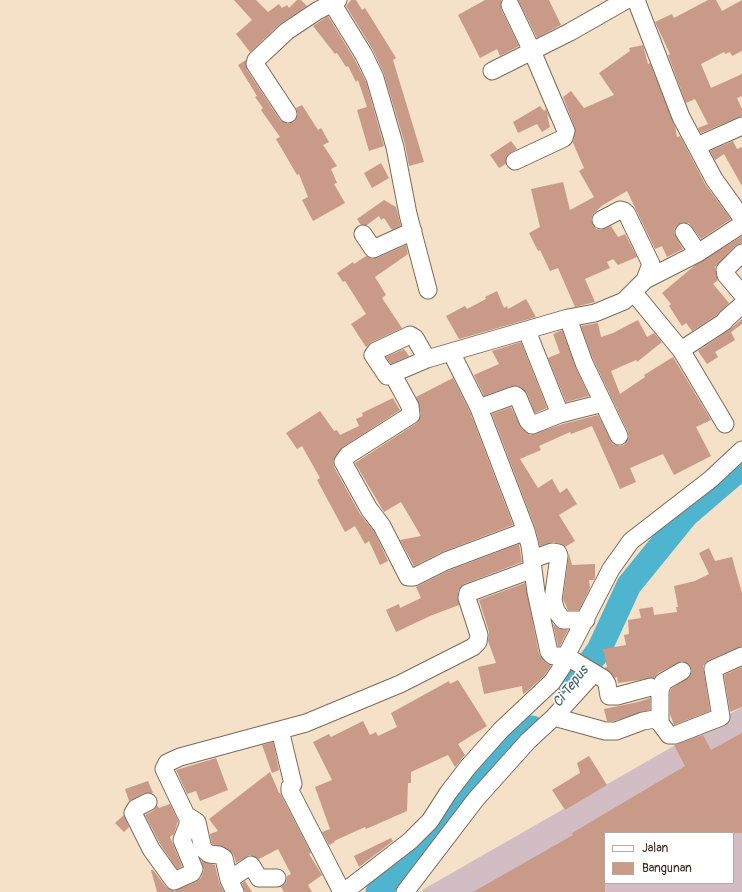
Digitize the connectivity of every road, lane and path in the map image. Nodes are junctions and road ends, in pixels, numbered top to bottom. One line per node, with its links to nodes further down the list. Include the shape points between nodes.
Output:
1 (626, 0): 5 (street)
2 (636, 0): 9 (street, via 681,117)
3 (323, 4): 7 (street, via 286,31 255,62); 14 (street, via 364,55 375,78 395,147)
4 (510, 5): 5 (street)
5 (532, 50): 6 (street); 10 (street, via 566,134 564,138)
6 (492, 71)
7 (288, 114)
8 (742, 126): 9 (street)
9 (697, 146): 11 (street, via 714,179)
10 (515, 161)
11 (742, 218)
12 (602, 220): 19 (street, via 620,210 624,211 649,260)
13 (742, 224): 17 (street)
14 (413, 231): 16 (street, via 375,249); 20 (street)
15 (684, 232): 17 (street)
16 (363, 234)
17 (698, 253): 19 (street)
18 (742, 253): 22 (street, via 725,270 726,275)
19 (645, 280): 21 (street)
20 (428, 290)
21 (634, 293): 24 (street, via 624,301 595,313); 26 (street)
22 (742, 294)
23 (742, 305): 26 (street, via 724,322)
24 (568, 318): 25 (street); 30 (street, via 584,363)
25 (527, 331): 28 (street); 32 (street)
26 (681, 350): 33 (street)
27 (423, 352): 28 (street); 29 (street); 29 (street, via 413,335 408,335 374,352 373,355)
28 (452, 354): 31 (street)
29 (384, 370): 36 (street, via 410,406 411,415 348,455 343,462 369,509 382,526 408,577 414,578 446,561)
30 (603, 403): 32 (street); 34 (street)
31 (479, 408): 32 (street, via 515,395 532,426); 36 (street)
32 (560, 414)
33 (725, 424)
34 (619, 436)
35 (742, 450): 38 (street, via 711,479 631,541 611,569)
36 (526, 532): 37 (street)
37 (533, 564): 38 (street, via 552,552 558,553 560,556 553,600 556,612 563,620); 40 (street, via 536,592 549,652 553,656); 46 (street, via 468,593 467,598 479,635 478,642 473,647 400,684 306,723)
38 (586, 620): 40 (street)
39 (742, 656): 45 (street, via 713,669 720,719 672,736 667,734)
40 (568, 657): 42 (street); 51 (street, via 552,682 501,730 468,767 430,821 410,841)
41 (682, 671): 45 (street, via 663,682 660,691)
42 (592, 672): 43 (street, via 606,682 609,696); 44 (street)
43 (651, 687)
44 (554, 717): 45 (street, via 604,731 616,731 650,720); 52 (street, via 476,799)
45 (660, 723)
46 (280, 730): 48 (street, via 180,757 167,763 164,769); 51 (street, via 293,784 290,791)
47 (148, 802): 48 (street, via 136,808 134,813 151,849 173,881 192,873 194,869 182,840)
48 (188, 818): 50 (street, via 197,822 205,852 224,858)
49 (277, 878): 50 (street, via 259,878 251,865)
50 (232, 886)
51 (343, 892)
52 (405, 892)

